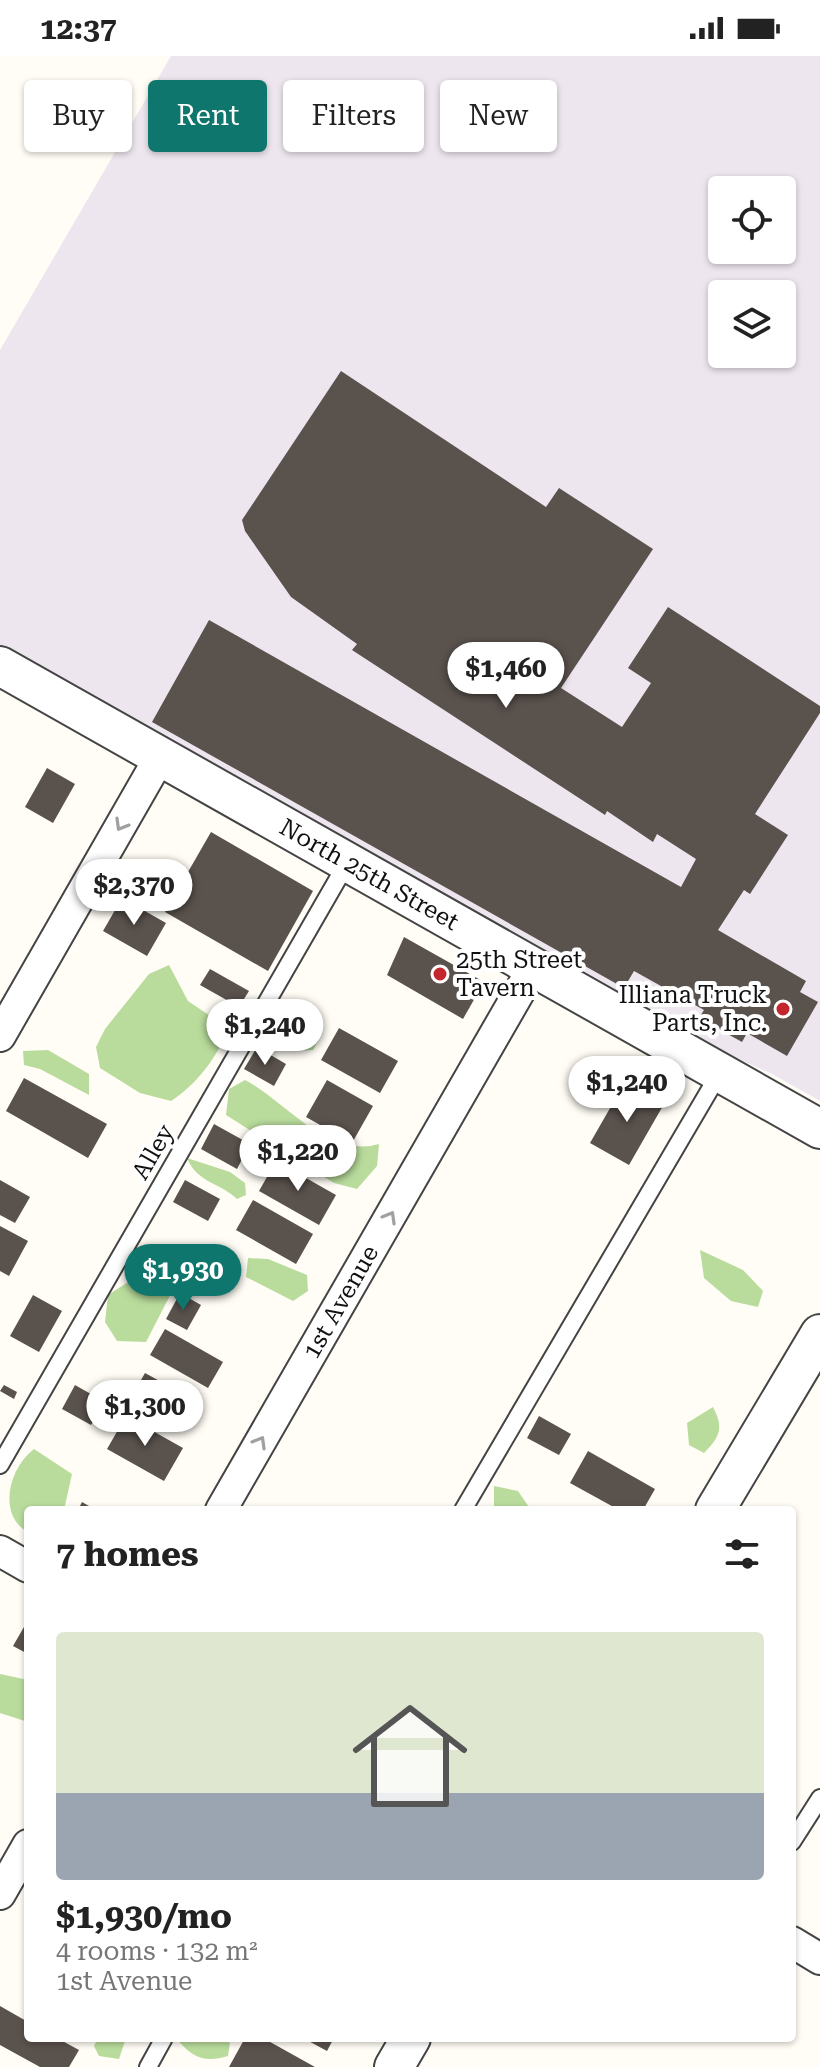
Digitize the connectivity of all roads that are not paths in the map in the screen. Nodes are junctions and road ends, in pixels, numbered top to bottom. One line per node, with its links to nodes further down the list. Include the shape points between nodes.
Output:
1 (0, 666): 2 (street, North 25th Street)
2 (160, 757): 3 (street, North 25th Street); 5 (street, one-way to 5)
3 (347, 863): 4 (street, North 25th Street); 9 (lane, Alley)
4 (533, 968): 6 (street, North 25th Street); 10 (street, 1st Avenue, one-way to 4)
5 (0, 1036)
6 (719, 1074): 7 (street, North 25th Street); 11 (lane)
7 (820, 1129)
8 (820, 1334): 12 (street)
9 (0, 1465)
10 (223, 1506)
11 (465, 1506)
12 (717, 1506)
13 (0, 1551): 14 (street)
14 (24, 1565)
15 (820, 1798): 16 (lane)
16 (796, 1836)
17 (24, 1852): 18 (street)
18 (0, 1894)
19 (796, 1944): 20 (street)
20 (820, 1959)
21 (162, 2042): 23 (lane)
22 (409, 2042): 24 (street)
23 (148, 2067)
24 (394, 2067)

